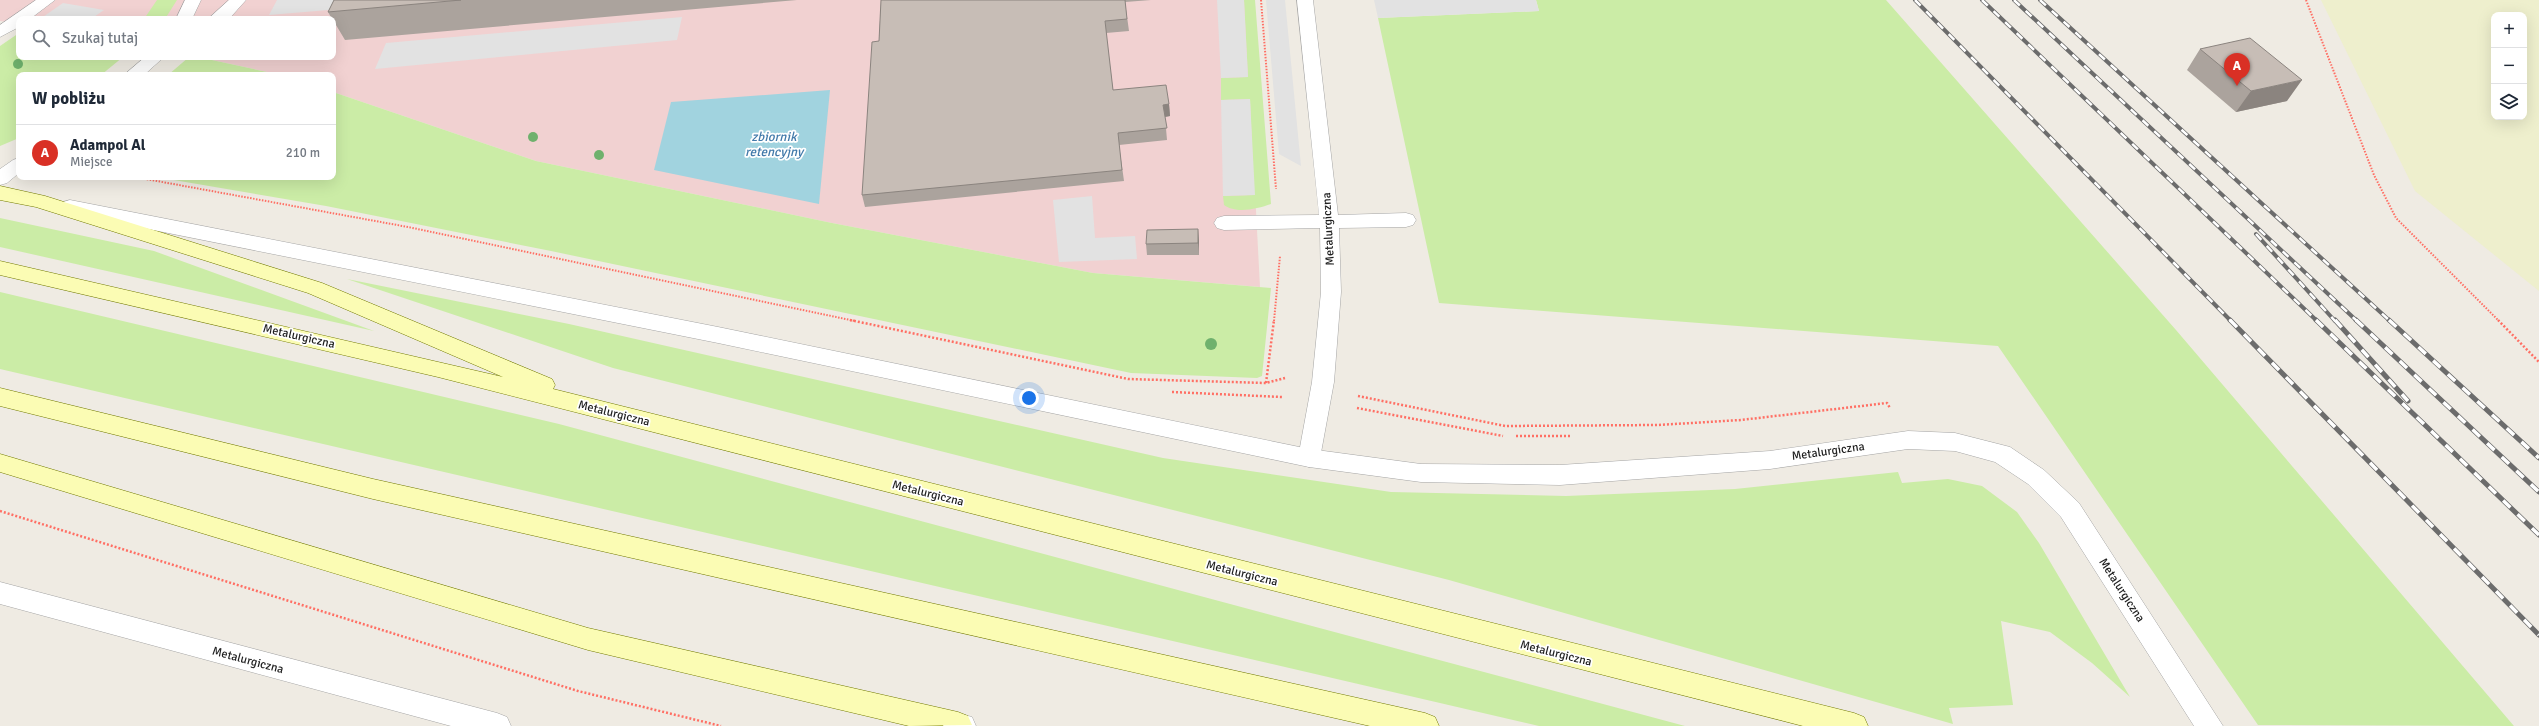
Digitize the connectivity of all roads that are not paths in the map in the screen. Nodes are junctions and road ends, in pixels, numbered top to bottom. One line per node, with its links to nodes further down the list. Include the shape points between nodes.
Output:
1 (47, 0): 5 (lane)
2 (193, 0): 6 (lane)
3 (238, 0): 7 (lane)
4 (1306, 0): 17 (lane, Metalurgiczna)
5 (24, 16)
6 (185, 16)
7 (222, 16)
8 (16, 21): 9 (lane)
9 (0, 32)
10 (152, 60): 11 (lane)
11 (137, 72)
12 (16, 166): 13 (lane)
13 (0, 179)
14 (0, 193): 15 (main road)
15 (38, 201): 21 (main road, via 315,288); 22 (street, Metalurgiczna, via 711,334)
16 (1406, 220): 17 (lane)
17 (1329, 222): 18 (lane); 22 (lane, Metalurgiczna, via 1331,292 1322,382)
18 (1224, 223)
19 (0, 268): 21 (main road, Metalurgiczna, via 320,341)
20 (0, 397): 27 (main road, via 373,489)
21 (609, 412): 28 (main road, Metalurgiczna, via 1690,687)
22 (1309, 458): 29 (street, Metalurgiczna, via 1421,473 1560,475 1770,460 1908,440 1955,442 2002,454 2036,477 2070,510)
23 (0, 463): 26 (main road, via 588,639)
24 (0, 594): 25 (street, Metalurgiczna)
25 (497, 726)
26 (959, 726)
27 (1424, 726)
28 (1854, 726)
29 (2209, 726)

